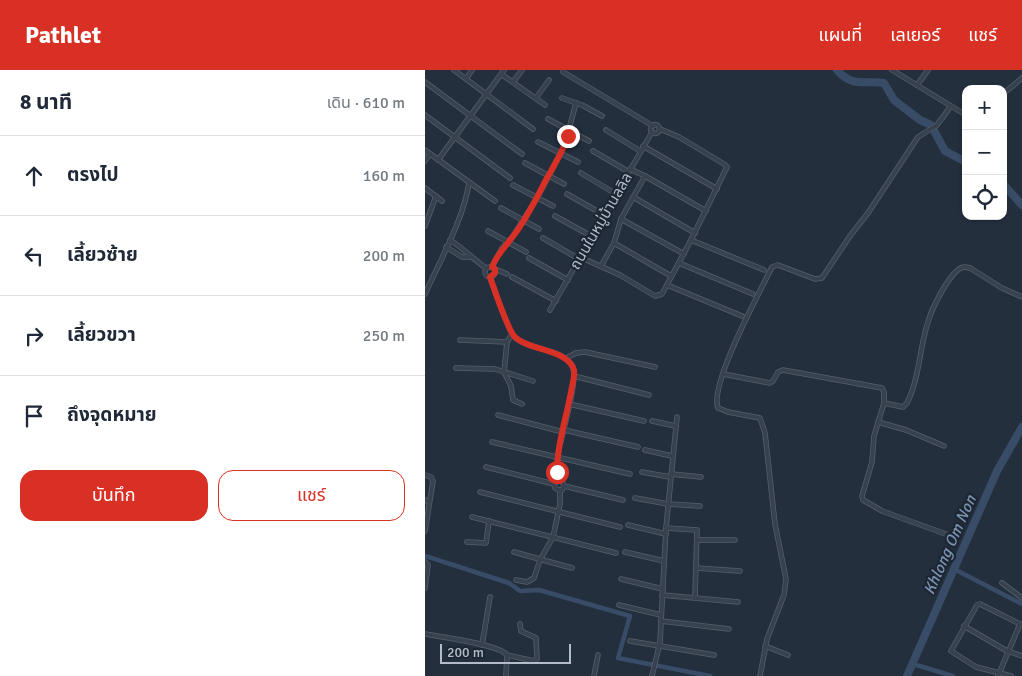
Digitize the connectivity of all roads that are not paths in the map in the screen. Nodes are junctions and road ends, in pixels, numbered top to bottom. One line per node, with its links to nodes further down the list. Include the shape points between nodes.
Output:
1 (454, 70): 9 (street)
2 (472, 70): 9 (street)
3 (522, 70): 12 (street)
4 (563, 70): 26 (street)
5 (892, 70): 13 (street)
6 (929, 70): 13 (street)
7 (503, 72): 12 (street); 15 (street)
8 (1022, 78): 14 (street)
9 (466, 79): 15 (street)
10 (549, 80): 16 (street)
11 (425, 82): 23 (street)
12 (513, 82): 16 (street)
13 (917, 85): 20 (street)
14 (1007, 91)
15 (487, 94): 23 (street); 27 (street)
16 (536, 98): 19 (street)
17 (562, 98): 18 (street)
18 (576, 104): 24 (street); 29 (street)
19 (545, 105)
20 (951, 106): 21 (street); 110 (street, via 937,125 918,137 822,278 815,279 778,265 772,267)
21 (962, 113)
22 (425, 114): 32 (street)
23 (471, 116): 32 (street); 41 (street)
24 (602, 116)
25 (548, 119): 29 (street)
26 (653, 126): 28 (street); 31 (street)
27 (533, 129)
28 (660, 129): 31 (street, via 658,133); 55 (street, via 727,167)
29 (569, 130): 33 (street); 39 (street)
30 (606, 130): 38 (street)
31 (651, 132): 35 (street, ถนนในหมู่บ้านลลิล)
32 (455, 137): 42 (street); 50 (street)
33 (589, 141)
34 (538, 142): 39 (street)
35 (643, 146): 38 (street, ถนนในหมู่บ้านลลิล); 55 (street)
36 (425, 150): 40 (street)
37 (593, 151): 46 (street)
38 (640, 151): 46 (street, ถนนในหมู่บ้านลลิล)
39 (561, 153): 44 (street); 48 (street)
40 (430, 154): 42 (street); 43 (street)
41 (522, 154)
42 (438, 160): 51 (street)
43 (425, 161)
44 (578, 162)
45 (525, 163): 48 (street)
46 (629, 170): 49 (street); 57 (street, ถนนในหมู่บ้านลลิล)
47 (581, 173): 57 (street)
48 (548, 176): 52 (street); 60 (street)
49 (645, 176): 59 (street); 65 (street)
50 (510, 178)
51 (469, 183): 62 (street); 76 (street)
52 (564, 184)
53 (513, 185): 60 (street)
54 (425, 188): 58 (street)
55 (717, 189): 65 (street)
56 (567, 194): 66 (street)
57 (616, 194): 66 (street, ถนนในหมู่บ้านลลิล)
58 (436, 196): 61 (street); 70 (street)
59 (633, 197): 68 (street); 73 (street)
60 (537, 198): 63 (street); 69 (street)
61 (442, 201)
62 (495, 201)
63 (553, 206)
64 (501, 208): 69 (street)
65 (706, 211): 73 (street)
66 (604, 215): 74 (street, ถนนในหมู่บ้านลลิล)
67 (555, 216): 74 (street)
68 (621, 218): 79 (street); 82 (street)
69 (523, 220): 71 (street); 78 (street)
70 (425, 226)
71 (539, 229)
72 (488, 231): 78 (street)
73 (695, 233): 77 (street)
74 (591, 236): 85 (street, ถนนในหมู่บ้านลลิล)
75 (543, 238): 85 (street)
76 (450, 240): 80 (street); 83 (street)
77 (691, 240): 82 (street); 90 (street)
78 (507, 242): 81 (street); 89 (street)
79 (614, 243): 87 (street); 92 (street)
80 (446, 248): 83 (street); 97 (street)
81 (526, 252)
82 (683, 254): 86 (street)
83 (471, 258): 88 (street)
84 (529, 258): 95 (street)
85 (579, 258): 87 (street); 95 (street, ถนนในหมู่บ้านลลิล)
86 (679, 262): 92 (street); 98 (street)
87 (601, 266): 96 (street, via 655,296 661,294)
88 (486, 268): 89 (street); 93 (street, via 485,274)
89 (493, 268): 91 (street); 93 (street, via 494,275)
90 (764, 270)
91 (507, 274)
92 (671, 276): 96 (street)
93 (490, 277): 103 (street)
94 (512, 277): 100 (street)
95 (568, 280): 100 (street, ถนนในหมู่บ้านลลิล)
96 (667, 285): 102 (street)
97 (425, 294)
98 (753, 294)
99 (1022, 297): 114 (street, via 970,268 964,266 959,269 930,314 919,371 907,403 903,407)
100 (556, 301): 101 (street, ถนนในหมู่บ้านลลิล)
101 (550, 310)
102 (742, 316)
103 (512, 334): 105 (street); 106 (street, via 521,342)
104 (460, 340): 105 (street)
105 (507, 342): 109 (street)
106 (566, 358): 107 (street, via 585,352); 111 (street)
107 (655, 367)
108 (456, 368): 109 (street, via 487,368)
109 (504, 372): 112 (street); 115 (street, via 513,400)
110 (723, 374): 114 (street, via 770,383 783,370 877,386 884,392); 189 (street, via 718,389 718,408 760,418 765,433 786,579 784,595)
111 (574, 376): 113 (street); 116 (street)
112 (533, 381)
113 (649, 395)
114 (884, 403): 121 (street)
115 (522, 404)
116 (569, 404): 119 (street); 123 (street)
117 (498, 415): 123 (street)
118 (677, 417): 122 (street)
119 (644, 421)
120 (652, 421): 122 (street)
121 (878, 422): 125 (street); 154 (street, via 863,500 882,511)
122 (676, 426): 128 (street)
123 (563, 431): 126 (street); 129 (street)
124 (492, 442): 129 (street)
125 (944, 446)
126 (638, 448)
127 (645, 450): 128 (street)
128 (672, 456): 134 (street)
129 (557, 457): 132 (street); 136 (street)
130 (486, 467): 137 (street)
131 (642, 472): 134 (street)
132 (630, 474)
133 (425, 475): 151 (street, via 433,481)
134 (671, 476): 135 (street); 143 (street)
135 (701, 477)
136 (558, 481): 137 (street); 138 (street)
137 (554, 484): 139 (street, via 556,490)
138 (564, 486): 139 (street); 142 (street)
139 (560, 490): 145 (street)
140 (480, 492): 145 (street)
141 (635, 498): 143 (street)
142 (623, 500)
143 (668, 504): 144 (street); 150 (street)
144 (700, 506)
145 (558, 512): 149 (street); 153 (street)
146 (472, 517): 147 (street)
147 (489, 522): 153 (street); 157 (street, via 486,543)
148 (628, 524): 152 (street)
149 (620, 527)
150 (666, 528): 152 (street); 155 (street, via 697,530)
151 (425, 531)
152 (665, 534): 162 (street)
153 (553, 537): 160 (street); 161 (street)
154 (954, 537)
155 (697, 540): 156 (street); 165 (street)
156 (735, 540)
157 (467, 542)
158 (514, 552): 161 (street)
159 (625, 552): 162 (street)
160 (616, 553)
161 (540, 560): 164 (street); 169 (street, via 531,581)
162 (664, 561): 172 (street)
163 (425, 562): 167 (street)
164 (572, 568)
165 (696, 568): 166 (street); 175 (street)
166 (740, 571)
167 (426, 574): 171 (street)
168 (621, 579): 172 (street)
169 (516, 580)
170 (1002, 583): 176 (street)
171 (425, 588)
172 (663, 589): 173 (street)
173 (662, 595): 175 (street); 179 (street)
174 (490, 596): 187 (street)
175 (695, 597): 177 (street)
176 (1022, 598)
177 (738, 602)
178 (619, 604): 179 (street)
179 (661, 615): 180 (street)
180 (661, 621): 184 (street); 188 (street)
181 (521, 624): 191 (street, via 521,632 536,638 537,659)
182 (1021, 624): 183 (street, via 981,604 977,605); 190 (street)
183 (964, 626): 190 (street); 197 (street, via 951,651)
184 (729, 629)
185 (425, 634): 187 (street)
186 (629, 641): 188 (street)
187 (482, 645): 191 (street, via 499,648)
188 (659, 646): 192 (street); 196 (street)
189 (765, 646): 193 (street); 200 (street)
190 (1007, 651): 195 (street); 197 (street)
191 (507, 655): 198 (street)
192 (714, 655)
193 (788, 655)
194 (599, 656): 199 (street)
195 (1022, 656)
196 (652, 674)
197 (998, 674): 201 (street)
198 (506, 676)
199 (594, 676)
200 (760, 676)
201 (1011, 676)

